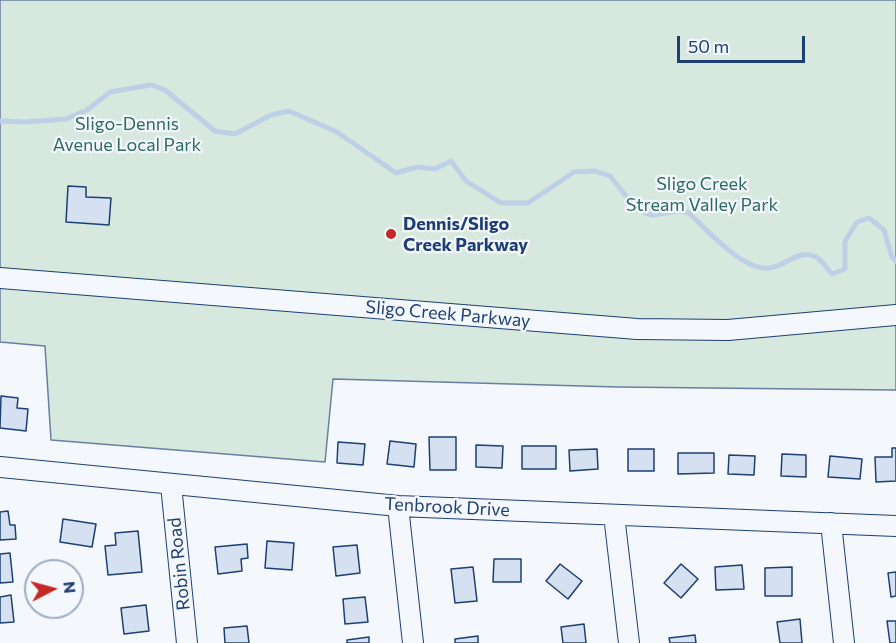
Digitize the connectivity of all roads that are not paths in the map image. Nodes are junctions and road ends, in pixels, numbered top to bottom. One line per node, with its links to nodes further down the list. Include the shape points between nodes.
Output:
1 (0, 278): 2 (street, Sligo Creek Parkway, via 637,329 728,330)
2 (896, 315)
3 (0, 467): 4 (street, Tenbrook Drive)
4 (171, 485): 5 (street, Tenbrook Drive); 9 (street, Robin Road)
5 (398, 506): 6 (street, Tenbrook Drive); 10 (street)
6 (614, 515): 7 (street, Tenbrook Drive); 11 (street)
7 (831, 523): 8 (street, Tenbrook Drive); 12 (street)
8 (896, 526)
9 (187, 643)
10 (414, 643)
11 (629, 643)
12 (844, 643)

